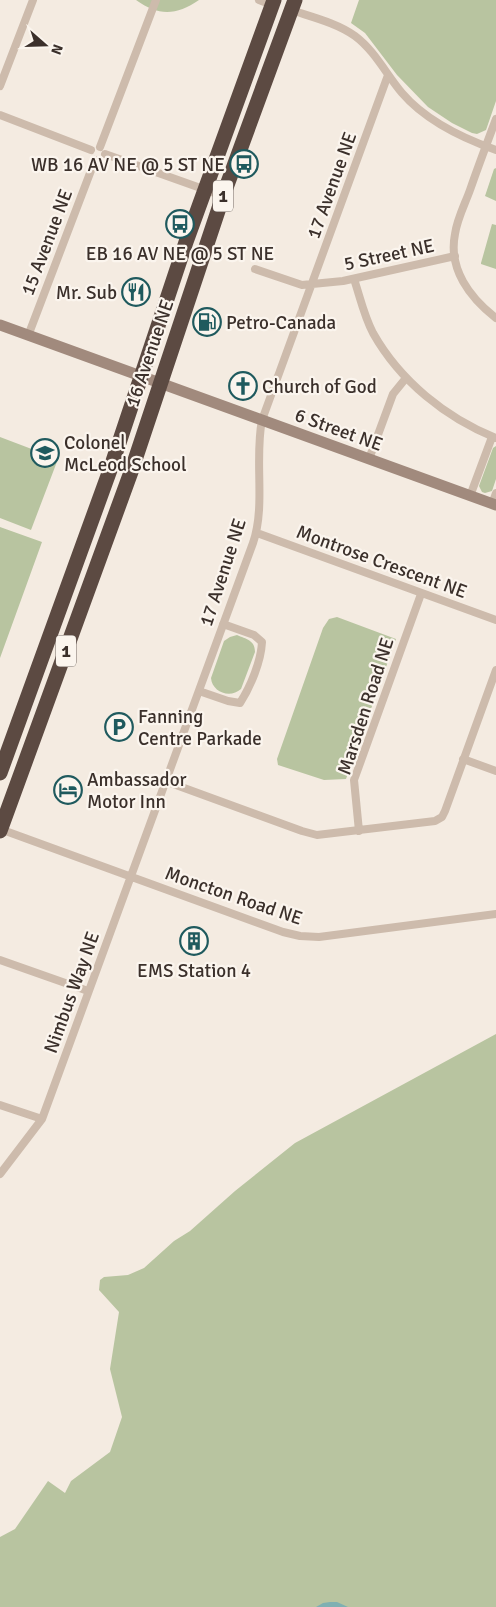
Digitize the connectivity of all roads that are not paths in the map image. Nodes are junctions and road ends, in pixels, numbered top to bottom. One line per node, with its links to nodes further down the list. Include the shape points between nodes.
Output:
1 (33, 0): 6 (street)
2 (156, 0): 9 (street)
3 (268, 2): 15 (highway, 16 Avenue NE / 1)
4 (293, 5): 5 (street, via 351,33); 16 (highway, 16 Avenue NE / 1)
5 (388, 75): 10 (street, via 402,94 436,121); 20 (street, 17 Avenue NE)
6 (0, 86)
7 (0, 115): 11 (street)
8 (496, 119): 10 (street)
9 (100, 146): 11 (street); 13 (street)
10 (486, 146): 12 (street); 17 (street, via 455,234)
11 (91, 150): 14 (street)
12 (496, 150)
13 (105, 154): 14 (street); 15 (street)
14 (95, 160): 23 (street, 15 Avenue NE)
15 (205, 190): 16 (street); 24 (highway, 16 Avenue NE / 1)
16 (223, 196): 26 (highway, 16 Avenue NE / 1)
17 (455, 256): 19 (street, 5 Street NE); 21 (street, 5 Street NE, via 467,290)
18 (256, 268): 20 (street, 5 Street NE, via 302,285)
19 (354, 279): 20 (street, 5 Street NE); 25 (street, via 373,332)
20 (312, 284): 27 (street, 17 Avenue NE)
21 (496, 318)
22 (0, 326): 23 (street, 6 Street NE)
23 (28, 336): 24 (street, 6 Street NE)
24 (141, 377): 26 (street, 6 Street NE); 40 (highway, 16 Avenue NE / 1)
25 (406, 378): 28 (street, via 444,410); 29 (street, via 393,394)
26 (160, 384): 27 (street, 6 Street NE); 42 (highway, 16 Avenue NE / 1)
27 (262, 420): 29 (street, 6 Street NE); 32 (street, 17 Avenue NE)
28 (494, 438): 30 (street)
29 (369, 459): 30 (street, 6 Street NE)
30 (470, 496): 31 (street, 6 Street NE)
31 (495, 501)
32 (257, 533): 33 (street, Montrose Crescent NE); 35 (street, 17 Avenue NE)
33 (421, 594): 34 (street, Montrose Crescent NE); 43 (street, Marsden Road NE, via 354,780)
34 (496, 620)
35 (223, 624): 37 (street, 17 Avenue NE); 37 (street, via 254,635 262,642 262,652 240,703)
36 (496, 670): 38 (street)
37 (199, 691): 41 (street, 17 Avenue NE)
38 (463, 759): 39 (street); 43 (street, via 442,817 435,821)
39 (496, 771)
40 (0, 774)
41 (165, 781): 43 (street, via 310,834); 44 (street, 17 Avenue NE)
42 (0, 830): 44 (street, Moncton Road NE)
43 (359, 831)
44 (130, 876): 45 (street, Moncton Road NE, via 300,936 329,936); 47 (street, Nimbus Way NE)
45 (496, 914)
46 (0, 960): 47 (street)
47 (88, 991): 49 (street, Nimbus Way NE)
48 (0, 1104): 49 (street)
49 (42, 1120): 50 (street, Nimbus Way NE)
50 (0, 1174)

